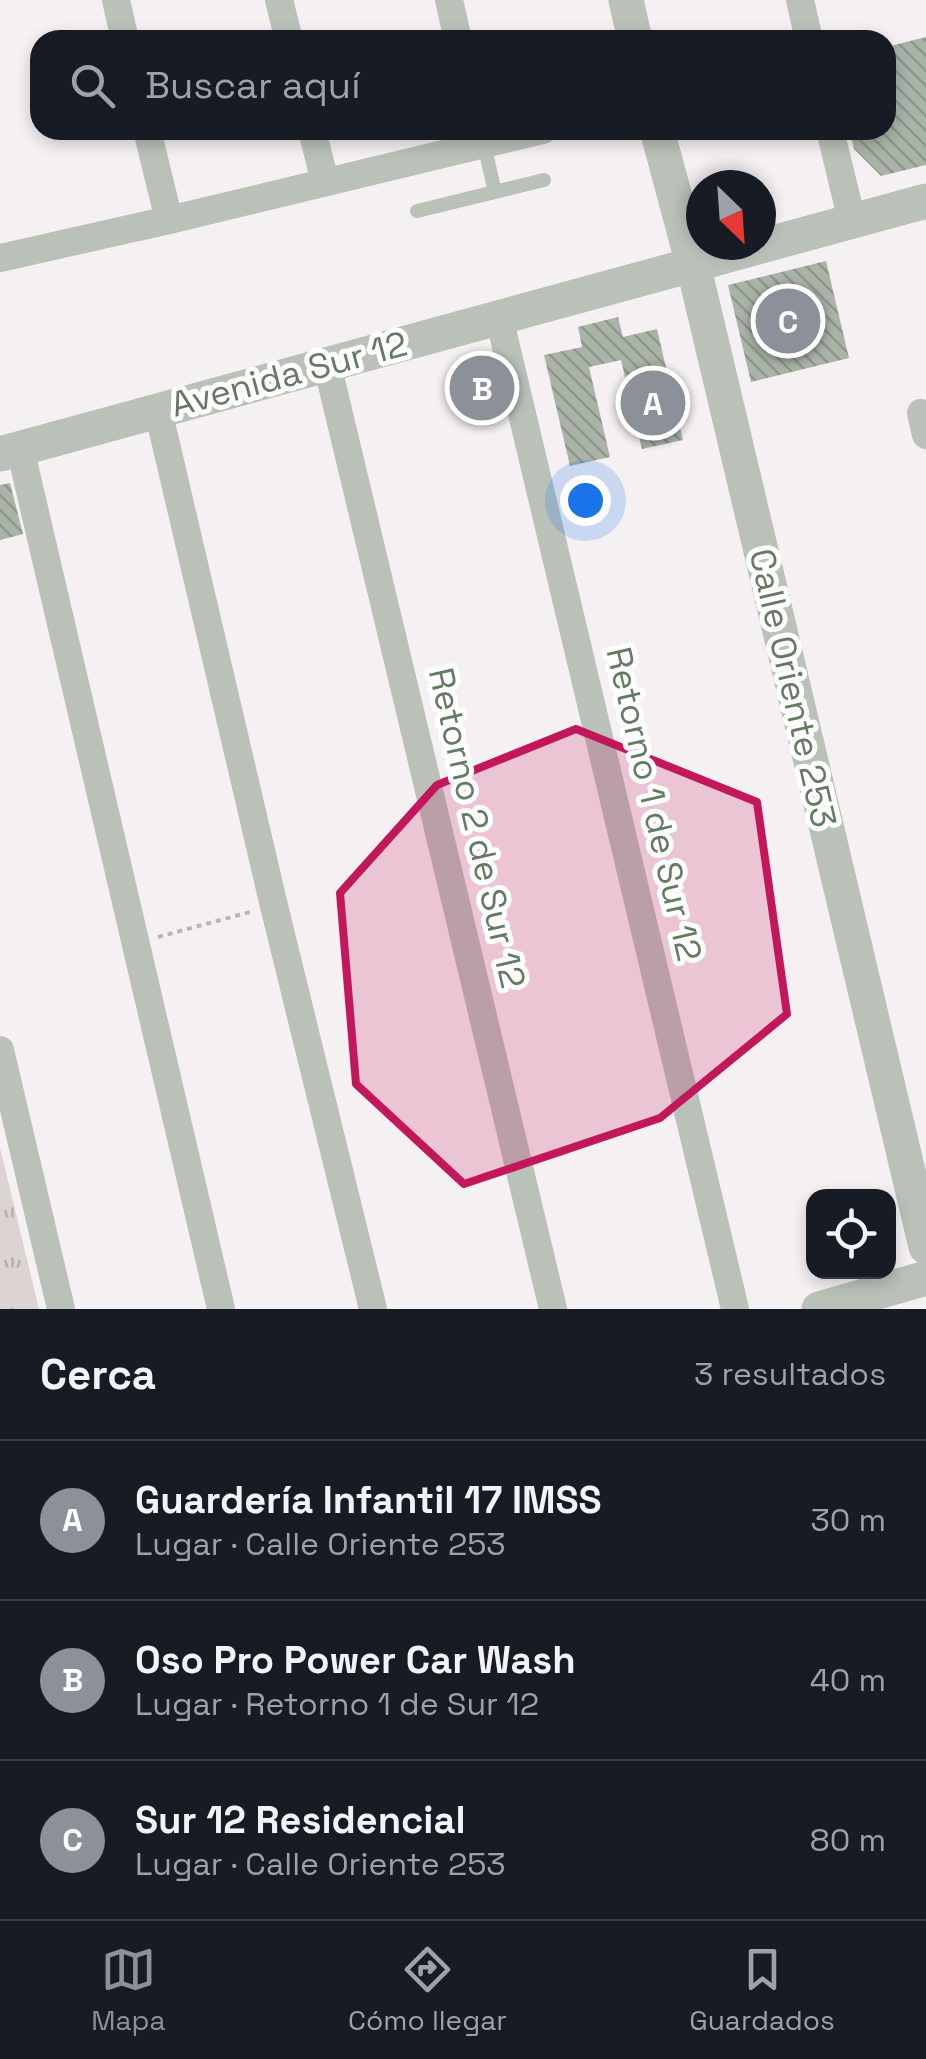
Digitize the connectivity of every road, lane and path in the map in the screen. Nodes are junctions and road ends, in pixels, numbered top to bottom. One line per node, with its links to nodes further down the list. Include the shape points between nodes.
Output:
1 (116, 0): 6 (street)
2 (279, 0): 7 (street)
3 (448, 0): 8 (street)
4 (626, 0): 9 (street)
5 (800, 0): 10 (street)
6 (123, 30)
7 (286, 30)
8 (456, 30)
9 (633, 30)
10 (807, 30)
11 (149, 140): 22 (street)
12 (314, 140): 18 (street)
13 (472, 140): 18 (street)
14 (483, 140): 19 (lane)
15 (660, 140): 25 (street, Calle Oriente 253)
16 (832, 140): 23 (street)
17 (544, 180): 19 (lane)
18 (325, 182): 22 (street)
19 (495, 192): 21 (lane)
20 (926, 200): 23 (street, Avenida Sur 12)
21 (417, 212)
22 (168, 220): 24 (street)
23 (852, 221): 25 (street, Avenida Sur 12)
24 (0, 257)
25 (692, 264): 26 (street, Avenida Sur 12); 33 (street, Calle Oriente 253)
26 (499, 317): 27 (street, Avenida Sur 12); 39 (street, Retorno 1 de Sur 12)
27 (327, 364): 28 (street, Avenida Sur 12); 38 (street, Retorno 2 de Sur 12)
28 (158, 410): 29 (street, Avenida Sur 12); 30 (street)
29 (10, 451): 31 (street)
30 (274, 906): 31 (path); 37 (street)
31 (135, 944): 36 (street)
32 (0, 1050): 35 (street)
33 (926, 1248)
34 (926, 1278): 40 (street)
35 (61, 1309)
36 (221, 1309)
37 (373, 1309)
38 (554, 1309)
39 (735, 1309)
40 (819, 1309)

